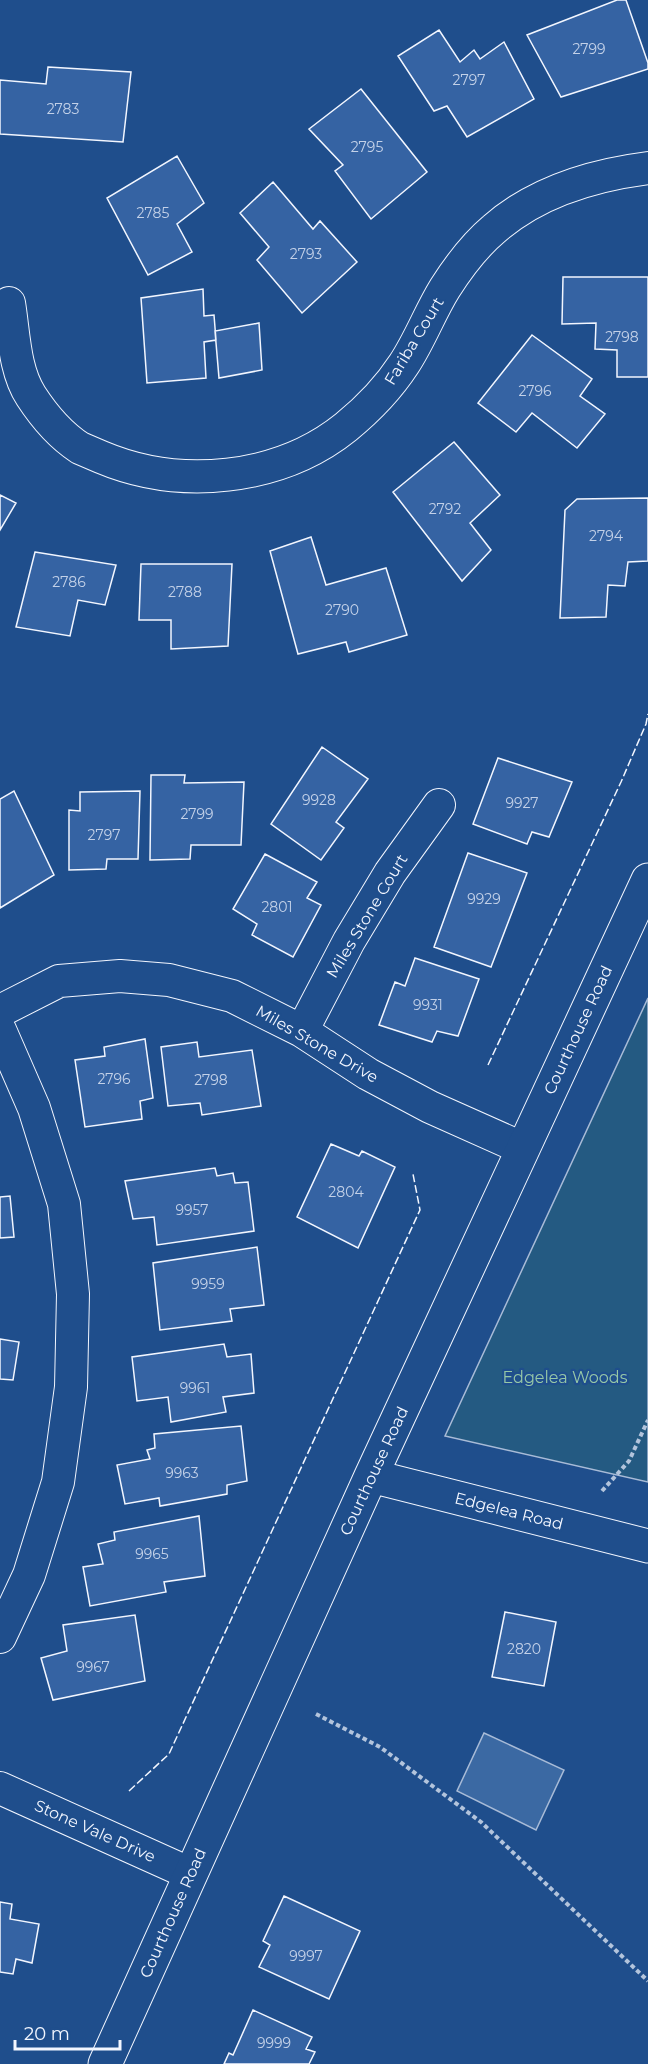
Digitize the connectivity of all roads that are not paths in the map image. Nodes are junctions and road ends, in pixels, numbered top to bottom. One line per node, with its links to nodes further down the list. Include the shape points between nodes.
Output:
1 (648, 168): 2 (street, Fariba Court, via 597,176 561,188 494,228 465,258 405,363 384,391 345,428 319,445 285,462 254,471 212,476 164,474 122,465 81,448 55,428 29,394 18,364)
2 (9, 303)
3 (439, 805): 7 (street, Miles Stone Court, via 390,873)
4 (648, 880): 8 (street, Courthouse Road)
5 (0, 1011): 7 (street, Miles Stone Drive, via 58,981 120,976 169,980 232,996)
6 (0, 1030): 11 (street, via 34,1108 64,1204 73,1303 71,1387 58,1482 29,1575)
7 (302, 1031): 8 (street, Miles Stone Drive, via 421,1103)
8 (522, 1148): 9 (street, Courthouse Road)
9 (371, 1476): 10 (street, Edgelea Road); 13 (street, Courthouse Road)
10 (648, 1546)
11 (0, 1637)
12 (0, 1788): 13 (street, Stone Vale Drive)
13 (191, 1874): 14 (street, Courthouse Road)
14 (105, 2064)

